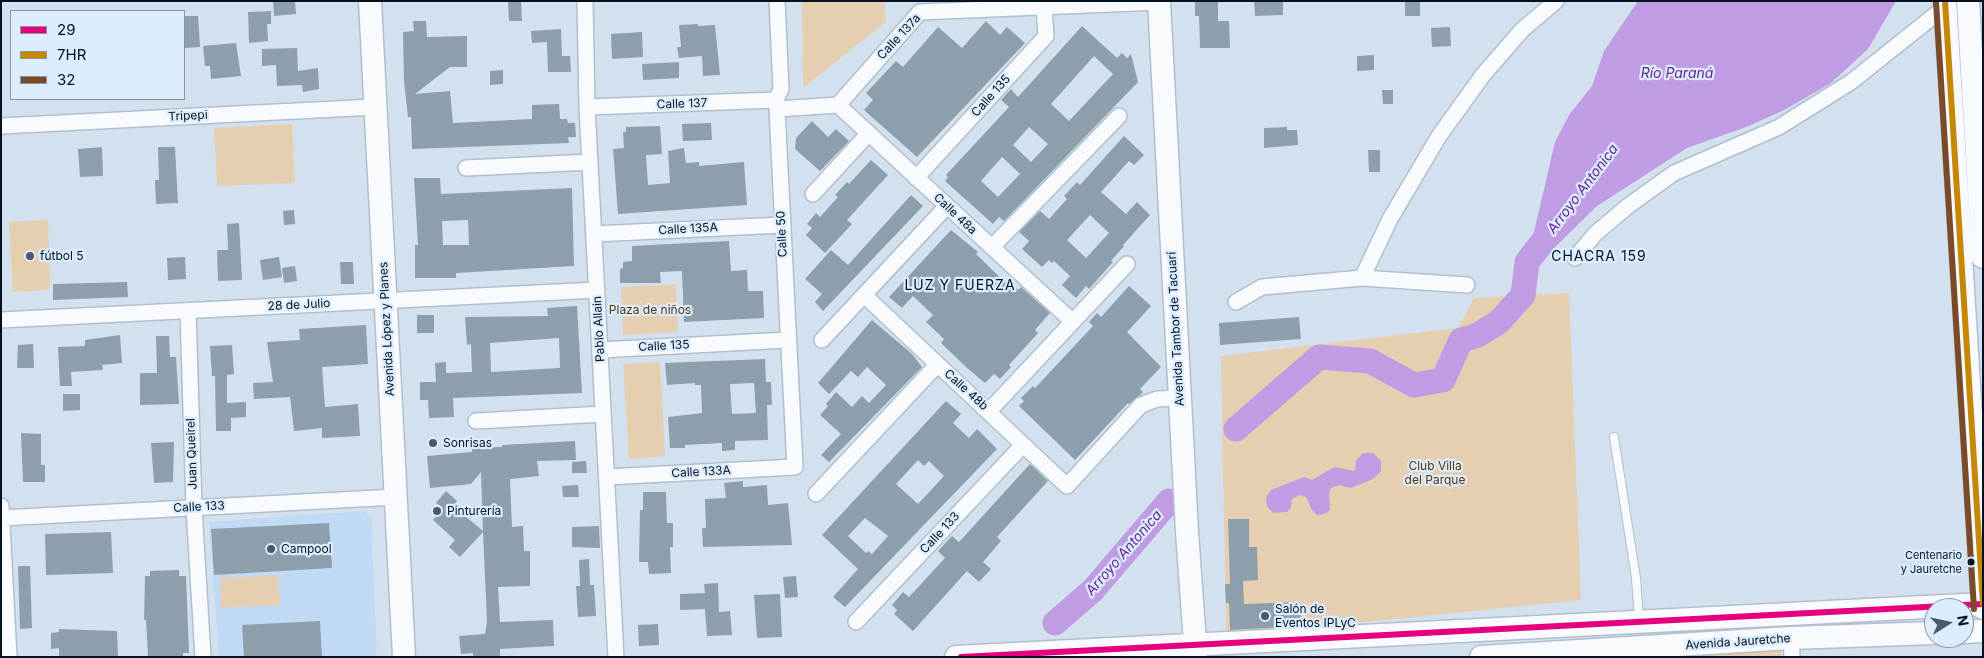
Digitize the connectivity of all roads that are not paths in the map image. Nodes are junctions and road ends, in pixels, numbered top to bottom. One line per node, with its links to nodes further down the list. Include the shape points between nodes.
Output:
1 (370, 1): 11 (main road, Avenida López y Planes)
2 (585, 1): 12 (street, Pablo Allain)
3 (777, 1): 9 (street, Calle 50, via 781,89)
4 (1556, 1): 27 (street, via 1522,30 1483,75 1439,136 1390,219)
5 (1968, 1): 24 (main road)
6 (1159, 2): 8 (street, Calle 137a); 40 (main road, Avenida Tambor de Tacuarí)
7 (1945, 4): 25 (street, via 1851,82 1779,127 1674,174 1628,206 1595,234); 53 (main road)
8 (1044, 7): 10 (street, Calle 137a, via 920,12); 18 (street, Calle 135, via 1046,36)
9 (776, 104): 10 (street, Calle 137); 12 (street, Calle 137); 21 (street, Calle 50)
10 (838, 105): 15 (street, Calle 48a)
11 (375, 107): 14 (street, Tripepi); 31 (main road, Avenida López y Planes)
12 (587, 107): 16 (street, Pablo Allain)
13 (1119, 116): 23 (street)
14 (1, 126)
15 (869, 133): 18 (street, Calle 48a); 19 (street)
16 (590, 162): 17 (street); 22 (street, Pablo Allain)
17 (466, 168)
18 (916, 178): 20 (street, Calle 48a)
19 (813, 194)
20 (947, 206): 23 (street, Calle 48a); 30 (street)
21 (782, 225): 22 (street, Calle 135A); 36 (street, Calle 50)
22 (594, 234): 29 (street, Pablo Allain)
23 (992, 247): 35 (street, Calle 48a)
24 (1983, 257)
25 (1575, 258)
26 (1127, 264): 35 (street)
27 (1362, 278): 28 (street); 32 (street, via 1262,287)
28 (1467, 285)
29 (597, 290): 31 (street, 28 de Julio); 38 (street, Pablo Allain)
30 (864, 295): 37 (street); 39 (street, Calle 48b)
31 (386, 300): 33 (street, 28 de Julio); 49 (main road, Avenida López y Planes)
32 (1236, 302)
33 (188, 311): 34 (street, 28 de Julio); 51 (street, Juan Queirel)
34 (1, 320)
35 (1072, 322): 41 (street)
36 (787, 340): 38 (street, Calle 135); 46 (street, Calle 50)
37 (822, 340)
38 (600, 350): 42 (street, Pablo Allain)
39 (937, 364): 41 (street, Calle 48b); 48 (street)
40 (1180, 398): 45 (street, Calle 48b, via 1157,399 1141,405 1067,486); 58 (main road, Avenida Tambor de Tacuarí)
41 (989, 411): 45 (street, Calle 48b)
42 (603, 414): 43 (street); 47 (street, Pablo Allain)
43 (476, 421)
44 (1614, 437): 55 (lane, via 1636,578)
45 (1023, 445): 54 (street, Calle 133)
46 (795, 467): 47 (street, Calle 133A)
47 (607, 477): 63 (street, Pablo Allain)
48 (816, 494)
49 (396, 497): 51 (street, Calle 133); 62 (main road, Avenida López y Planes)
50 (1, 506): 52 (street)
51 (194, 508): 52 (street, Calle 133); 61 (street, Juan Queirel)
52 (2, 518): 60 (street)
53 (1982, 605): 55 (main road, Avenida Jauretche)
54 (856, 622)
55 (1639, 622): 58 (main road, Avenida Jauretche)
56 (1924, 634): 57 (main road, Avenida Jauretche)
57 (1792, 647): 59 (main road, Avenida Jauretche)
58 (1196, 650): 64 (main road, Avenida Jauretche)
59 (1591, 654): 65 (main road, Avenida Jauretche)
60 (9, 657)
61 (203, 657)
62 (404, 657)
63 (616, 657)
64 (956, 657)
65 (1481, 657)

